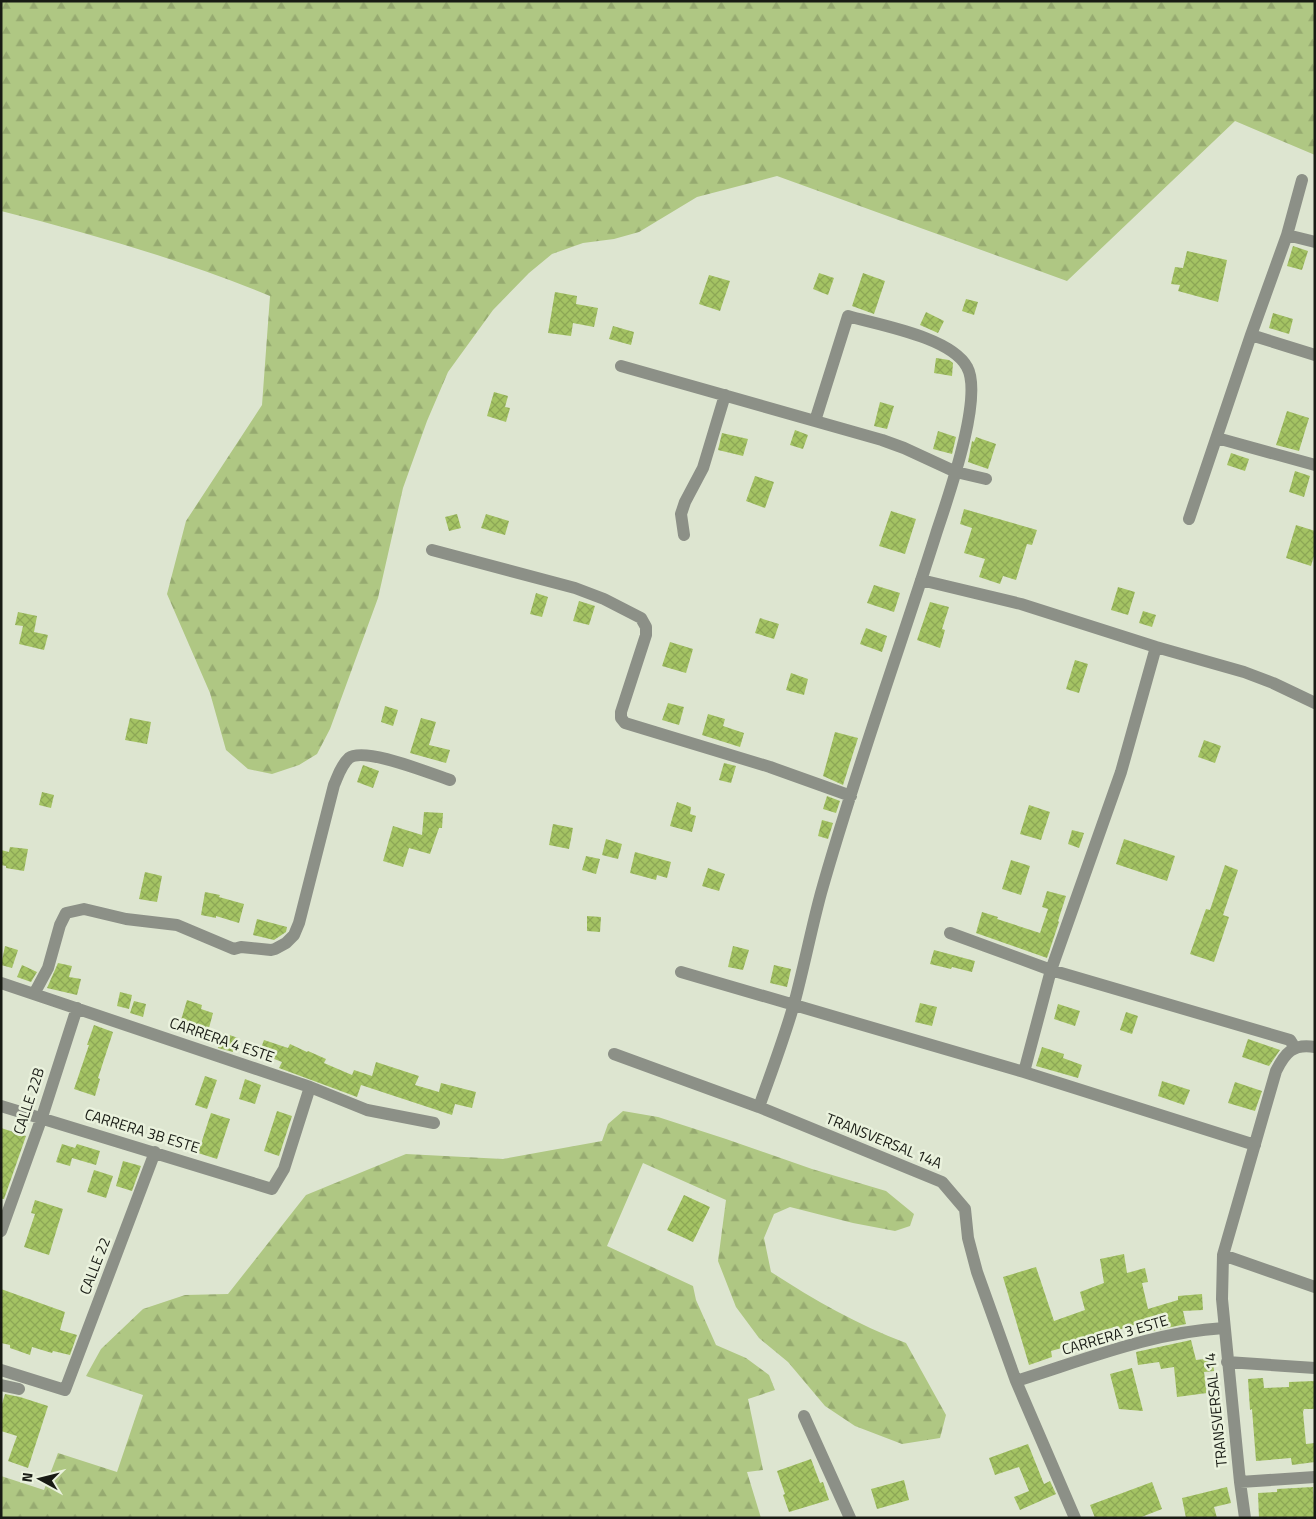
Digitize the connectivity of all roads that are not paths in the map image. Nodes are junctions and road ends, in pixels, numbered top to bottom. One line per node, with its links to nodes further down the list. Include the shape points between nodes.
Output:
1 (1302, 180): 2 (street)
2 (1287, 235): 3 (street); 4 (street)
3 (1315, 242)
4 (1251, 335): 5 (street); 9 (street)
5 (1315, 355)
6 (621, 366): 7 (street)
7 (725, 395): 8 (street); 14 (street, via 703,468 681,514)
8 (815, 421): 11 (street, via 882,440); 11 (street, via 848,316 942,344 968,367 971,384 972,402)
9 (1217, 438): 10 (street); 13 (street)
10 (1315, 465)
11 (956, 472): 12 (street); 16 (street)
12 (986, 479)
13 (1189, 519)
14 (684, 534)
15 (432, 550): 20 (street, via 575,588 641,618 646,635 624,700 620,716 623,722 770,767)
16 (921, 580): 17 (street, via 1021,604); 20 (street)
17 (1156, 647): 18 (street, via 1255,675); 22 (street, via 1121,772)
18 (1315, 703)
19 (450, 780): 25 (street, via 374,755 358,754 349,758 334,785 299,923 286,943 271,950 234,949 177,925 126,919 84,909 66,913 48,968)
20 (851, 796): 26 (street, via 821,894)
21 (950, 933): 22 (street)
22 (1051, 970): 29 (street, via 1290,1040); 31 (street)
23 (681, 972): 26 (street)
24 (1, 983): 25 (street, CARRERA 4 ESTE)
25 (34, 994): 27 (street, CARRERA 4 ESTE)
26 (794, 1004): 31 (street); 34 (street)
27 (77, 1008): 32 (street, CARRERA 4 ESTE); 35 (street, CALLE 22B)
28 (1315, 1047): 29 (street)
29 (1295, 1048): 37 (street, TRANSVERSAL 14, via 1286,1054 1276,1071)
30 (614, 1054): 34 (street, TRANSVERSAL 14A)
31 (1024, 1072): 37 (street)
32 (310, 1087): 36 (street, CARRERA 4 ESTE, via 367,1110); 38 (street, CARRERA 3B ESTE, via 284,1169 272,1189)
33 (1, 1106): 35 (street, CARRERA 3B ESTE)
34 (759, 1107): 46 (street, TRANSVERSAL 14A, via 942,1182 965,1208 968,1238 977,1272)
35 (42, 1117): 38 (street, CARRERA 3B ESTE); 39 (street, CALLE 22B)
36 (434, 1123)
37 (1255, 1145): 40 (street, TRANSVERSAL 14)
38 (155, 1152): 45 (street, CALLE 22, via 65,1390)
39 (1, 1231)
40 (1223, 1255): 41 (street); 42 (street, TRANSVERSAL 14)
41 (1315, 1287)
42 (1224, 1328): 43 (street, TRANSVERSAL 14); 46 (street, CARRERA 3 ESTE, via 1162,1337)
43 (1227, 1362): 44 (street); 51 (street, TRANSVERSAL 14)
44 (1315, 1368)
45 (1, 1370)
46 (1016, 1381): 53 (street, TRANSVERSAL 14A)
47 (1, 1384): 48 (street)
48 (19, 1390)
49 (804, 1416): 52 (street)
50 (1315, 1477): 51 (street)
51 (1240, 1482): 54 (street, TRANSVERSAL 14)
52 (850, 1518)
53 (1075, 1518)
54 (1245, 1518)

